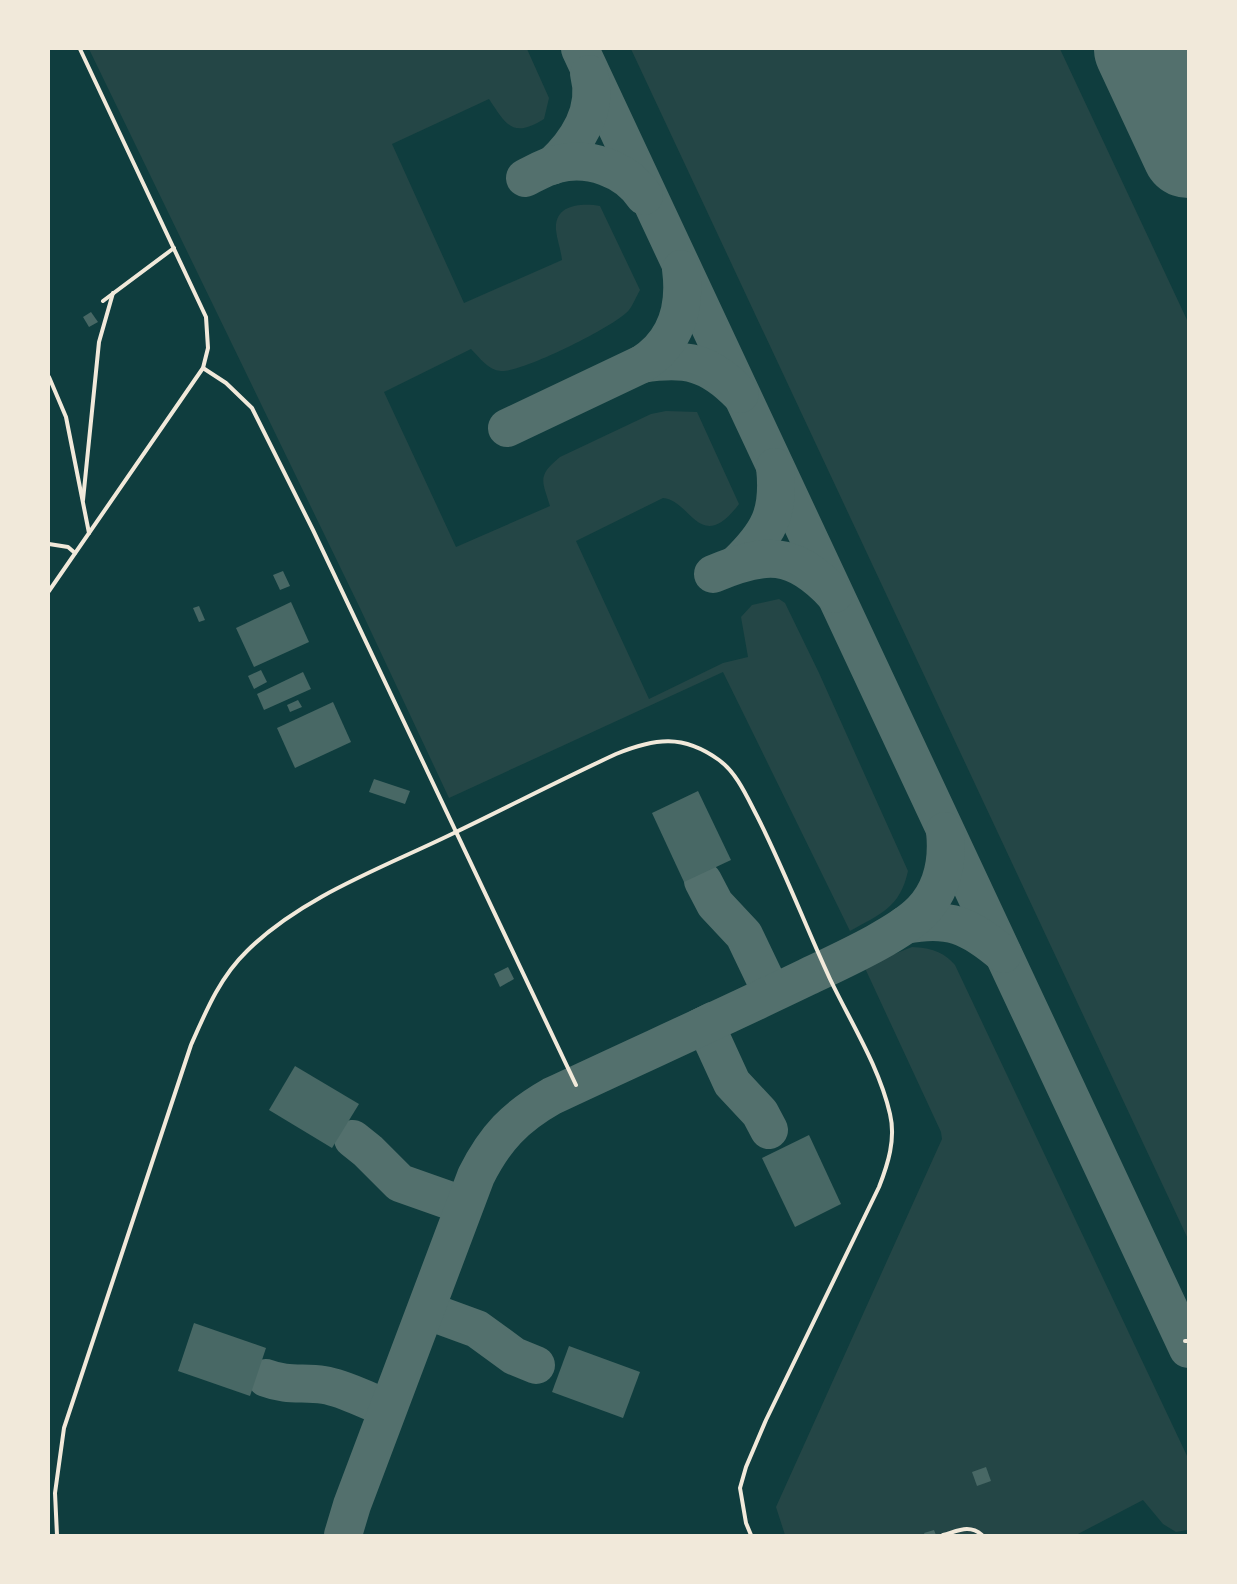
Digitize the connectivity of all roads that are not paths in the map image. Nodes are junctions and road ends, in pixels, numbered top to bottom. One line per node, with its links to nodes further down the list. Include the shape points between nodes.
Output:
1 (80, 49): 2 (lane)
2 (174, 248): 3 (lane); 5 (lane, via 206,317 209,334)
3 (113, 294): 4 (lane); 7 (lane, via 99,342)
4 (103, 301)
5 (203, 368): 8 (lane); 12 (lane, via 226,383 252,408)
6 (49, 377): 7 (lane, via 66,417)
7 (83, 500): 8 (lane)
8 (89, 533): 10 (lane)
9 (49, 544): 10 (lane, via 68,547)
10 (75, 554): 11 (lane)
11 (49, 591)
12 (456, 832): 13 (lane); 14 (lane, via 350,882 268,932 225,977 206,1009 191,1044 64,1428 55,1493); 15 (lane, via 641,744 659,740 695,746 707,752 739,782 753,808 872,1064 891,1115 889,1160 746,1467 740,1488)
13 (576, 1085)
14 (57, 1535)
15 (751, 1535)
16 (943, 1535): 17 (lane, via 969,1528)
17 (982, 1535)

